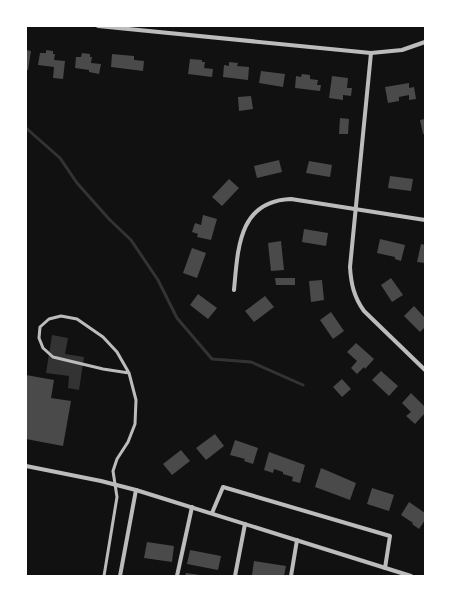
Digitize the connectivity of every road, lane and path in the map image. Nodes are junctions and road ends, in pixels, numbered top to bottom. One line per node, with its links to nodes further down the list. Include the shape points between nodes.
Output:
1 (98, 26): 3 (street)
2 (425, 42): 3 (street, via 402,50)
3 (371, 53): 4 (street)
4 (355, 210): 5 (street); 6 (street, via 291,199 278,200 260,209 252,216 242,234); 7 (street, via 350,280 357,301 364,311)
5 (425, 220)
6 (234, 290)
7 (425, 370)
8 (129, 373): 8 (lane, via 117,352 103,337 78,320 61,316 49,319 40,327 39,338 43,348 53,357); 10 (lane, via 136,400 135,424 128,442 117,459 113,472)
9 (26, 466): 10 (street)
10 (114, 484): 11 (street); 17 (lane, via 117,497)
11 (136, 490): 12 (street); 18 (street)
12 (192, 507): 13 (street); 19 (street)
13 (212, 514): 14 (street); 16 (street, via 223,487 390,536)
14 (245, 524): 15 (street); 20 (street)
15 (297, 540): 16 (street); 21 (street)
16 (385, 568): 22 (street)
17 (104, 576)
18 (120, 576)
19 (177, 576)
20 (235, 576)
21 (291, 576)
22 (411, 576)

